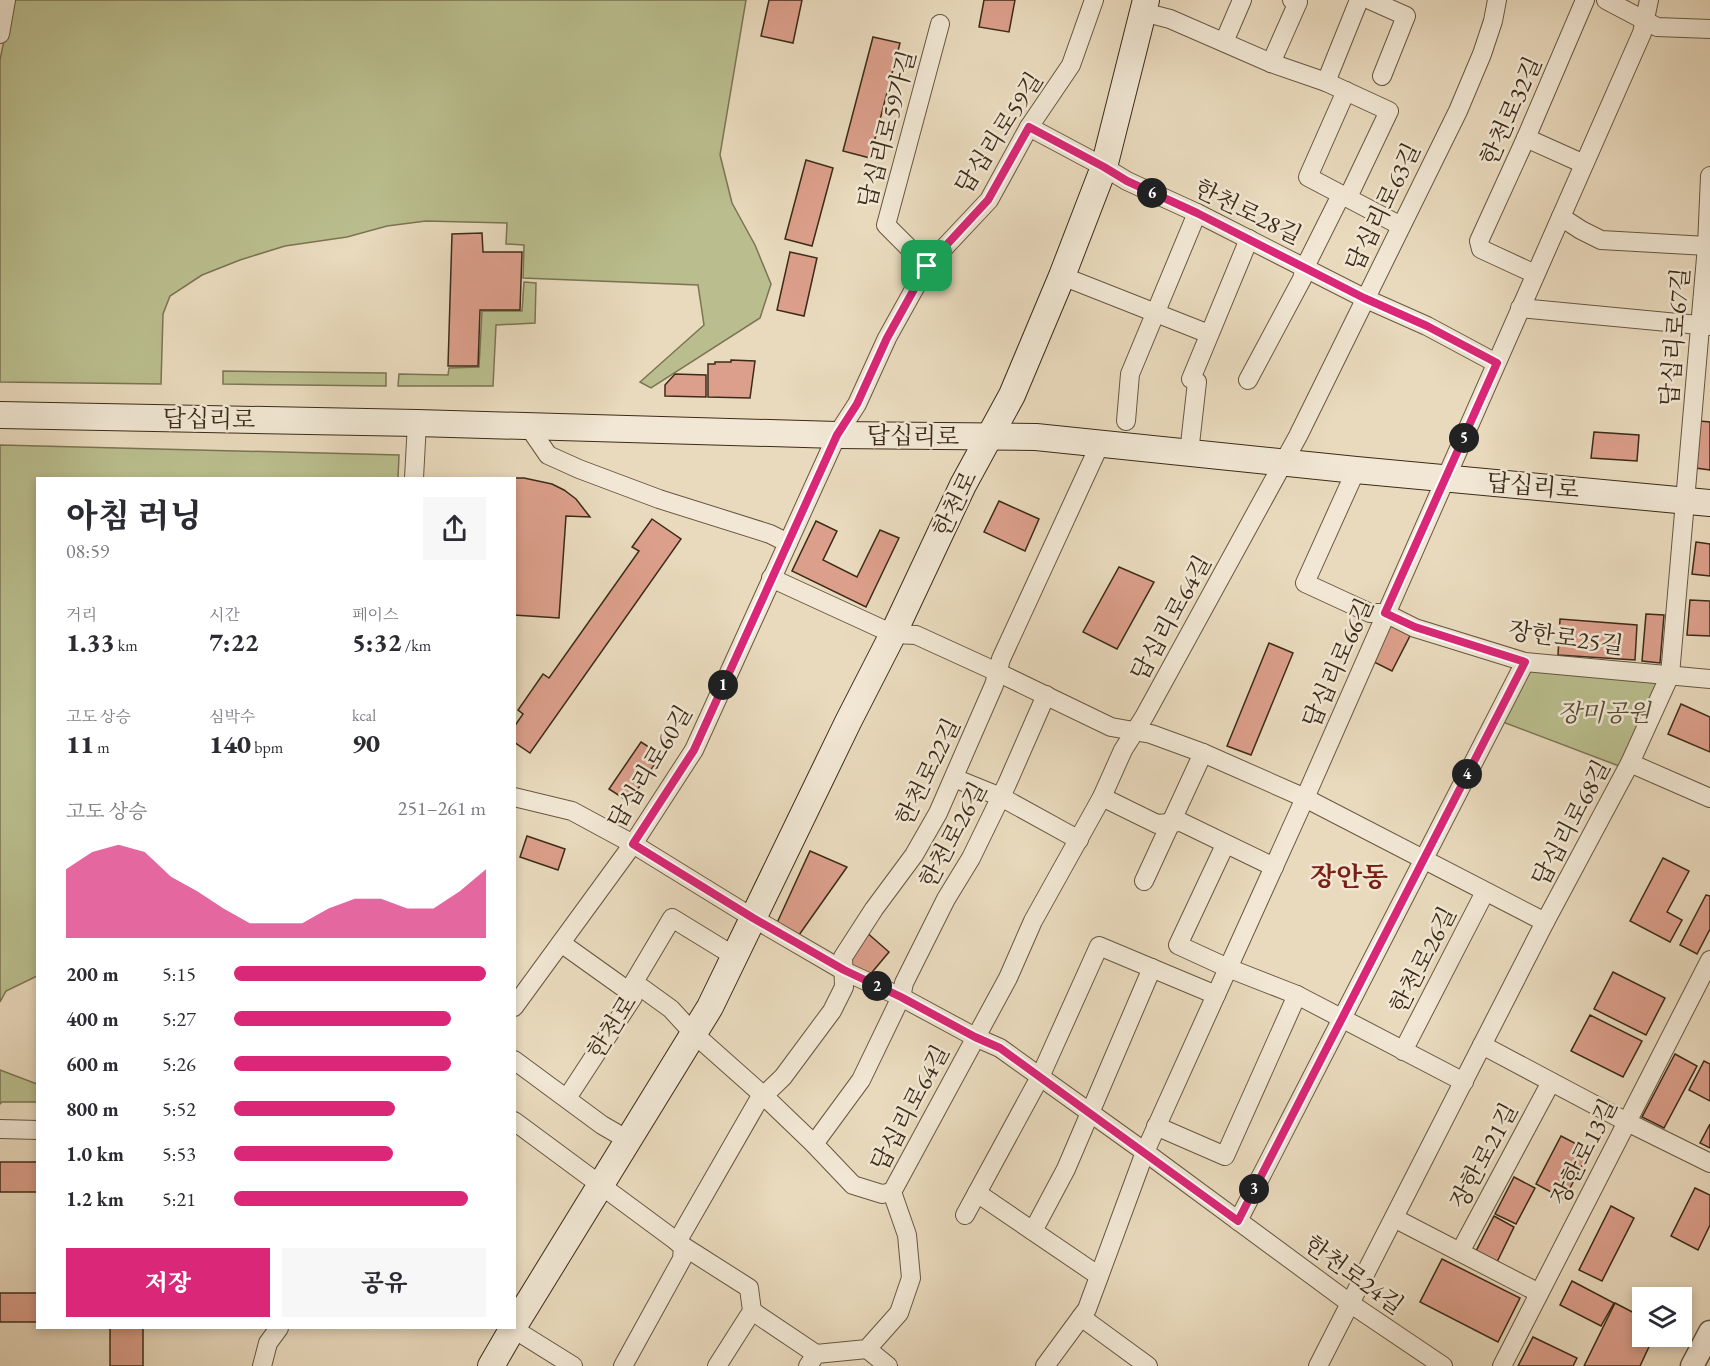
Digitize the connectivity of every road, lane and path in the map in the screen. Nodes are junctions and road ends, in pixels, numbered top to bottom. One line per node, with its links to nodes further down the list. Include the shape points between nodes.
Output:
1 (6, 0): 16 (street)
2 (1094, 0): 22 (street, 답십리로59길, via 1071,65)
3 (1242, 0): 17 (street)
4 (1359, 0): 20 (street)
5 (1370, 0): 11 (street)
6 (1497, 0): 30 (street, 답십리로63길, via 1482,54 1458,111)
7 (1585, 0): 23 (street, 한천로32길)
8 (1606, 0): 13 (street)
9 (1649, 0): 13 (street, 답십리로66길)
10 (1295, 1): 18 (street)
11 (1391, 4): 19 (street, via 1406,16)
12 (1144, 6): 17 (street); 25 (main road, 한천로)
13 (1645, 20): 15 (street, via 1657,27); 24 (street, 답십리로66길)
14 (940, 24): 33 (street, 답십리로59가길, via 886,225)
15 (1710, 29)
16 (0, 34)
17 (1224, 42): 18 (street)
18 (1271, 63): 20 (street)
19 (1382, 76)
20 (1326, 82): 21 (street)
21 (1346, 91): 27 (street, via 1308,177); 27 (street, via 1389,111 1350,193)
22 (1029, 127): 25 (street, 한천로28길); 33 (street, 답십리로59길, via 988,200)
23 (1526, 138): 24 (street); 35 (street, 한천로32길, via 1479,241 1481,249)
24 (1584, 164): 29 (street, 답십리로66길)
25 (1104, 167): 28 (street, 한천로28길); 36 (main road, 한천로)
26 (1710, 176): 32 (street, 답십리로67길)
27 (1344, 197): 30 (street); 34 (street, via 1338,201)
28 (1197, 213): 31 (street, 한천로28길); 39 (street)
29 (1561, 218): 32 (street, via 1601,240); 35 (street, 답십리로66길)
30 (1401, 226): 37 (street, 답십리로63길)
31 (1249, 239): 34 (street, 한천로28길); 41 (street)
32 (1707, 246): 40 (street, 답십리로67길)
33 (927, 266): 48 (street, 답십리로59길, via 887,338 857,404)
34 (1305, 267): 37 (street, 한천로28길); 43 (street, 한천로28길)
35 (1535, 274): 38 (street, 답십리로66길)
36 (1062, 276): 39 (street); 49 (main road, 한천로, via 1012,395)
37 (1364, 298): 42 (street, 한천로28길); 52 (street, 답십리로63길)
38 (1520, 308): 40 (street); 42 (street, 답십리로66길)
39 (1155, 314): 41 (street); 45 (street, via 1130,374)
40 (1705, 326): 56 (street, 답십리로67길)
41 (1209, 334): 51 (street, via 1191,379 1197,382)
42 (1497, 363): 55 (street, 답십리로66길)
43 (1248, 380)
44 (0, 415): 46 (main road, 답십리로)
45 (1126, 421)
46 (417, 423): 47 (main road, 답십리로); 54 (street)
47 (528, 426): 48 (main road, 답십리로); 58 (street, via 548,455 579,469)
48 (837, 435): 49 (main road, 답십리로); 58 (street, 답십리로60길)
49 (989, 437): 50 (main road, 답십리로); 61 (main road, 한천로)
50 (1100, 444): 51 (main road, 답십리로); 63 (street, 한천로22길)
51 (1189, 453): 52 (main road, 답십리로)
52 (1284, 462): 53 (main road, 답십리로); 67 (street, 답십리로64길)
53 (1356, 470): 55 (main road, 답십리로); 60 (street, via 1305,584 1370,613)
54 (414, 477)
55 (1446, 478): 56 (main road, 답십리로); 60 (street, 답십리로66길)
56 (1684, 501): 57 (main road, 답십리로); 64 (street, 답십리로68길)
57 (1710, 503)
58 (788, 543): 59 (street, 답십리로60길)
59 (771, 578): 61 (street); 78 (street, 답십리로60길, via 694,750)
60 (1385, 613): 62 (street, 장한로25길, via 1415,627); 74 (street, 답십리로66길)
61 (892, 634): 63 (street, 한천로26길, via 916,635); 84 (main road, 한천로)
62 (1525, 662): 64 (street, 장한로25길); 80 (street, 한천로26길)
63 (997, 672): 66 (street, 한천로26길); 70 (street, 한천로22길)
64 (1670, 675): 65 (street, 장한로25길); 69 (street, 답십리로68길)
65 (1710, 679)
66 (1046, 695): 67 (street, 한천로26길, via 1111,727); 72 (street, 한천로26길)
67 (1133, 732): 68 (street, 한천로26길, via 1151,734); 73 (street, 답십리로64길)
68 (1203, 753): 74 (street, 한천로26길); 76 (street)
69 (1630, 763): 75 (street); 85 (street, 답십리로68길)
70 (954, 778): 72 (street); 91 (street, 한천로22길, via 914,855 843,957)
71 (516, 797): 78 (street, via 572,811)
72 (1001, 797): 77 (street); 95 (street, 한천로26길, via 946,898 904,983)
73 (1102, 797): 76 (street, via 1157,824); 77 (street, 답십리로64길)
74 (1305, 798): 80 (street, 한천로26길); 81 (street, 답십리로66길)
75 (1710, 798)
76 (1170, 823): 79 (street, via 1181,822); 82 (street)
77 (1079, 840): 99 (street, 답십리로64길)
78 (633, 844): 84 (street); 86 (street, 답십리로60길)
79 (1225, 845): 81 (street); 90 (street, via 1178,945)
80 (1423, 860): 83 (street, 한천로26길); 97 (street, 한천로26길)
81 (1274, 867): 90 (street, 답십리로66길)
82 (1144, 881)
83 (1485, 892): 85 (street, 한천로26길); 101 (street, 한천로26길)
84 (753, 918): 87 (main road, 한천로); 91 (street, 한천로24길)
85 (1545, 922): 100 (street, 답십리로68길)
86 (561, 943): 92 (street, via 624,988); 96 (street, 답십리로60길)
87 (734, 956): 92 (street, via 672,918); 98 (main road, 한천로)
88 (1710, 960): 110 (street, 장한로13길)
89 (1152, 968): 93 (street); 103 (street, via 1099,946); 108 (street)
90 (1228, 968): 93 (street, 답십리로66길); 94 (street)
91 (844, 970): 95 (street, 한천로24길); 106 (street, 한천로22길, via 844,987 832,1011)
92 (633, 988): 98 (street, 한천로, via 642,988 671,1009); 107 (street, 한천로, via 633,997)
93 (1216, 995): 111 (street, 답십리로66길)
94 (1297, 995): 97 (street); 111 (street, via 1225,1156)
95 (901, 997): 99 (street, 한천로24길); 115 (street, via 861,1080)
96 (516, 1003)
97 (1342, 1019): 101 (street); 123 (street)
98 (693, 1033): 106 (street); 114 (main road, 한천로)
99 (975, 1037): 103 (street, 한천로24길, via 1000,1048); 119 (street, 답십리로64길)
100 (1482, 1045): 104 (street, 답십리로68길); 105 (street)
101 (1403, 1051): 104 (street)
102 (516, 1061): 107 (street)
103 (1040, 1077): 108 (street, 한천로24길); 120 (street)
104 (1464, 1082): 122 (street, 답십리로68길)
105 (1551, 1082): 110 (street); 126 (street, 장한로21길)
106 (764, 1096): 115 (street); 125 (street, 한천로22길)
107 (567, 1098): 114 (street)
108 (1090, 1113): 116 (street, 한천로24길); 124 (street)
109 (516, 1122): 118 (street)
110 (1626, 1122): 117 (street); 128 (street, 장한로13길)
111 (1156, 1126): 116 (street, 답십리로66길)
112 (0, 1129): 113 (street)
113 (36, 1130)
114 (628, 1140): 118 (main road, 한천로)
115 (814, 1144): 119 (street, via 853,1185 882,1194)
116 (1145, 1152): 123 (street, 한천로24길); 127 (street, 답십리로66길)
117 (1710, 1163)
118 (601, 1184): 125 (street); 132 (main road, 한천로)
119 (892, 1192): 137 (street, 답십리로64길, via 907,1235 911,1278 899,1313)
120 (977, 1193): 121 (street); 124 (street)
121 (965, 1215)
122 (1395, 1218): 126 (street); 129 (street, 답십리로68길)
123 (1238, 1221): 129 (street, 한천로24길)
124 (1033, 1232): 127 (street)
125 (680, 1244): 130 (street, via 749,1288); 142 (street, 한천로22길, via 682,1259)
126 (1460, 1252): 128 (street)
127 (1099, 1276): 131 (street, 답십리로66길)
128 (1539, 1293): 149 (street, 장한로13길)
129 (1351, 1304): 147 (street, 답십리로68길); 148 (street, 한천로24길)
130 (752, 1311): 138 (street); 143 (street)
131 (1081, 1317): 145 (street, 답십리로66길); 146 (street)
132 (516, 1322)
133 (278, 1329): 139 (street, via 268,1343)
134 (512, 1329): 140 (main road, 한천로)
135 (516, 1329): 141 (street)
136 (1710, 1332): 150 (street)
137 (867, 1349): 138 (street); 144 (street)
138 (812, 1360)
139 (262, 1366)
140 (491, 1366)
141 (573, 1366)
142 (623, 1366)
143 (717, 1366)
144 (888, 1366)
145 (1045, 1366)
146 (1148, 1366)
147 (1318, 1366)
148 (1443, 1366)
149 (1502, 1366)
150 (1692, 1366)

